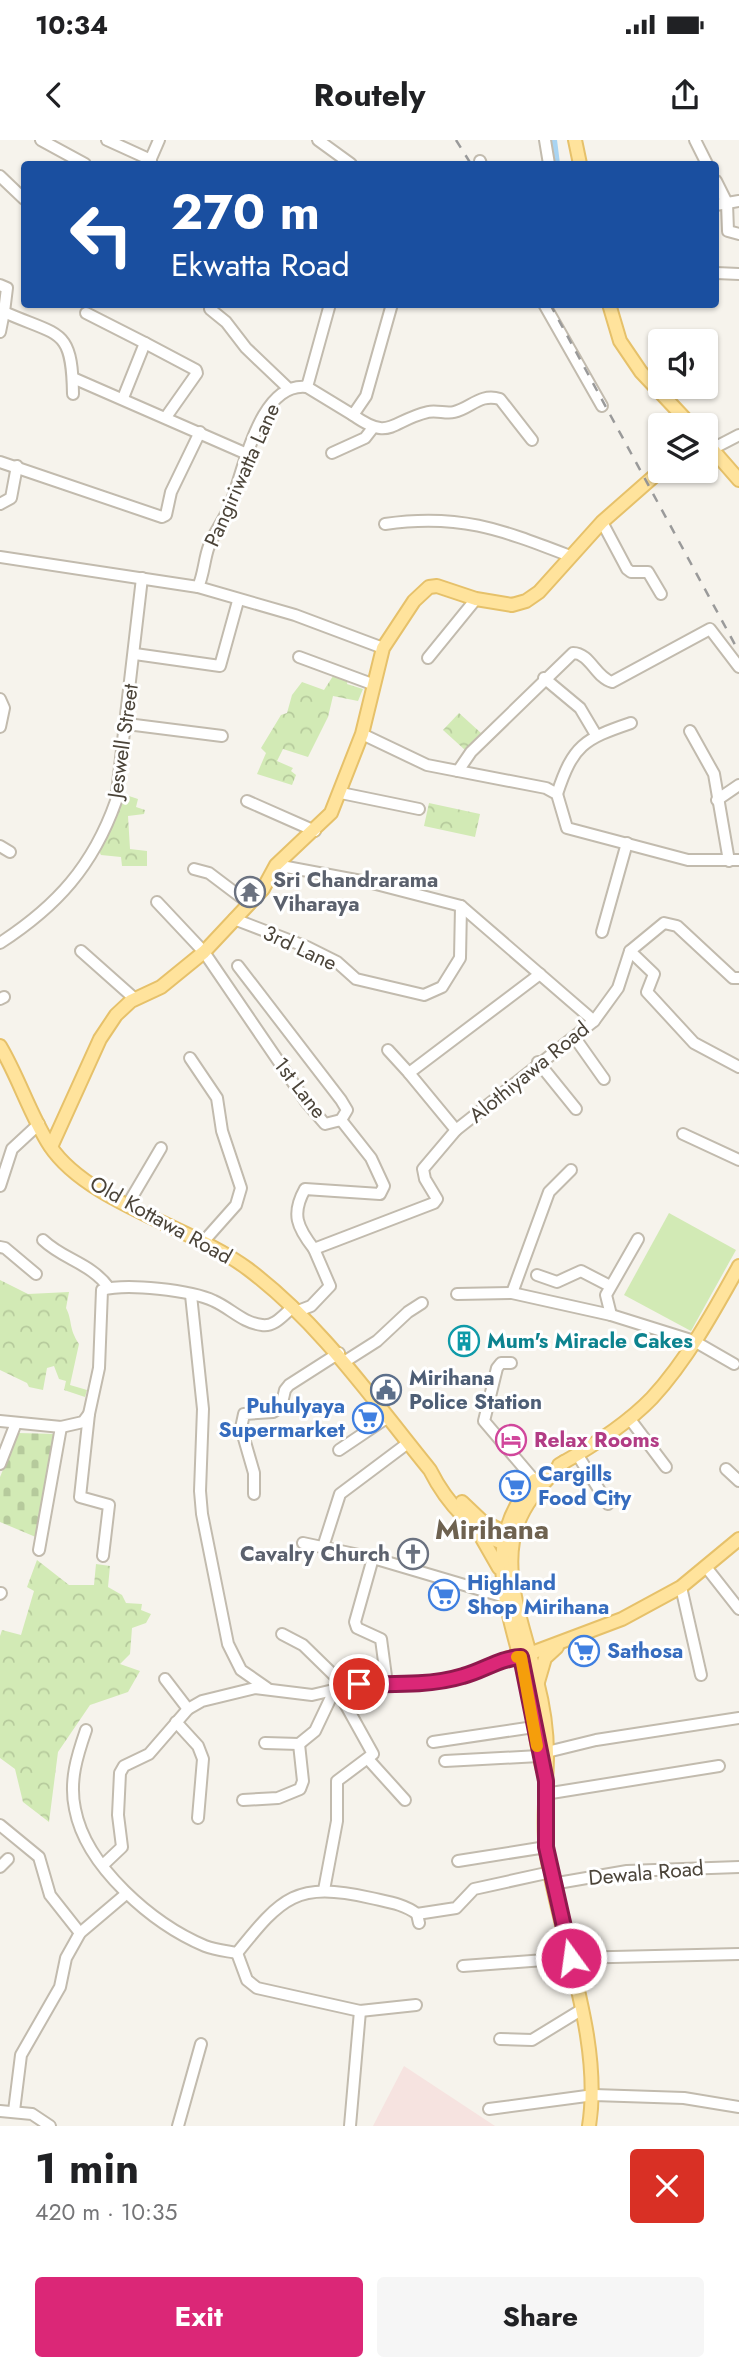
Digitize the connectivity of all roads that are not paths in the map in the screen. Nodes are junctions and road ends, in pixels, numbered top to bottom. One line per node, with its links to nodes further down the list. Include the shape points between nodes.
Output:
1 (41, 140): 8 (street)
2 (107, 140): 9 (street)
3 (159, 140): 10 (street)
4 (318, 140): 11 (street)
5 (545, 140): 12 (street)
6 (575, 140): 13 (main road)
7 (695, 140): 14 (street)
8 (80, 161)
9 (148, 161)
10 (150, 161)
11 (347, 161)
12 (548, 161)
13 (579, 161)
14 (706, 161)
15 (0, 176): 16 (street)
16 (21, 196)
17 (739, 201): 18 (street)
18 (721, 204): 19 (street, via 728,230)
19 (739, 234)
20 (719, 273): 21 (street)
21 (739, 274)
22 (0, 285): 28 (street, via 6,288)
23 (329, 308): 33 (street)
24 (391, 308): 39 (street, via 366,396)
25 (546, 308): 37 (street)
26 (610, 308): 38 (main road, via 620,341 641,372)
27 (210, 309): 34 (street)
28 (4, 312): 30 (street); 32 (street, via 62,338 69,346)
29 (86, 313): 31 (street)
30 (0, 332)
31 (145, 343): 36 (street); 40 (street, via 197,373)
32 (73, 378): 35 (street); 36 (street)
33 (307, 387): 34 (street, Pangiriwatta Lane); 39 (street)
34 (289, 388): 47 (street, Pangiriwatta Lane, via 270,404)
35 (74, 394)
36 (123, 398): 40 (street)
37 (602, 406)
38 (680, 413)
39 (353, 415): 41 (street)
40 (166, 417): 42 (street)
41 (372, 429): 44 (street, via 383,430 424,412 455,412 491,397 500,399); 46 (street, via 365,438)
42 (200, 432): 47 (street); 50 (street, via 162,517)
43 (739, 435): 45 (street)
44 (532, 440)
45 (718, 442)
46 (332, 453)
47 (247, 454): 59 (street, Pangiriwatta Lane, via 229,508 208,547)
48 (718, 456): 51 (main road)
49 (0, 462): 50 (street)
50 (17, 466): 53 (street, via 11,498)
51 (739, 480)
52 (648, 482): 54 (main road)
53 (0, 504)
54 (602, 522): 56 (main road); 60 (street, via 627,569 648,572)
55 (385, 524): 56 (street, via 425,518 457,520 501,530)
56 (570, 556): 61 (main road, via 526,601 512,605)
57 (0, 557): 58 (street)
58 (142, 578): 59 (street); 64 (street, Jeswell Street)
59 (198, 587): 62 (street)
60 (661, 594)
61 (476, 599): 63 (main road, via 429,587 414,601); 66 (street)
62 (238, 601): 63 (street, via 295,615); 64 (street, via 220,666)
63 (383, 648): 69 (main road)
64 (135, 654): 72 (street, Jeswell Street)
65 (299, 657): 69 (street)
66 (428, 658)
67 (739, 667): 68 (street, via 710,629 612,682 578,652)
68 (544, 678): 76 (street, via 580,708); 78 (street)
69 (372, 684): 75 (main road)
70 (0, 699): 73 (street, via 4,708)
71 (631, 723): 76 (street)
72 (127, 724): 77 (street); 95 (street, Jeswell Street, via 116,801 104,835 39,918)
73 (0, 727)
74 (690, 731): 82 (street, via 714,774)
75 (362, 734): 78 (street, via 427,765); 80 (main road)
76 (596, 735): 81 (street, via 569,760)
77 (222, 736)
78 (458, 771): 81 (street)
79 (739, 785): 82 (street)
80 (341, 793): 84 (street); 85 (main road)
81 (557, 794): 86 (street, via 566,828)
82 (717, 800): 87 (street)
83 (247, 801): 85 (street)
84 (419, 809)
85 (315, 831): 88 (main road)
86 (628, 843): 87 (street, via 688,860); 94 (street)
87 (734, 860)
88 (276, 865): 91 (main road); 92 (street)
89 (194, 869): 91 (street, via 209,873)
90 (157, 902): 98 (street)
91 (250, 904): 93 (main road)
92 (460, 906): 93 (street, 3rd Lane, via 460,958 442,988 424,995 356,979 337,962 307,947); 100 (street)
93 (234, 919): 98 (main road)
94 (602, 932)
95 (0, 943)
96 (81, 951): 102 (street)
97 (630, 951): 101 (street, via 669,922 733,978); 103 (street, Alothiyawa Road, via 618,988); 109 (street, via 654,974 647,992 694,1042)
98 (204, 952): 102 (main road, via 160,987); 113 (street, 1st Lane, via 307,1103 325,1124)
99 (238, 966): 113 (street, via 341,1100 347,1110)
100 (540, 974): 103 (street); 110 (street)
101 (739, 978)
102 (135, 999): 117 (main road, via 116,1015 100,1039)
103 (594, 1021): 104 (street, Alothiyawa Road)
104 (575, 1038): 108 (street, Alothiyawa Road); 111 (street)
105 (0, 1046): 114 (main road, Old Kottawa Road)
106 (388, 1050): 110 (street)
107 (190, 1058): 125 (street, via 217,1098 222,1131 241,1188 236,1205)
108 (538, 1062): 112 (street); 115 (street, Alothiyawa Road)
109 (739, 1067)
110 (409, 1073): 115 (street)
111 (604, 1079)
112 (576, 1109)
113 (341, 1120): 127 (street, 1st Lane, via 371,1158 384,1190 380,1195 305,1189 296,1213)
114 (39, 1124): 117 (main road, Old Kottawa Road); 121 (street, via 12,1149)
115 (456, 1130): 127 (street, Alothiyawa Road, via 423,1169 435,1192 434,1203)
116 (683, 1133): 119 (street)
117 (51, 1147): 122 (main road, Old Kottawa Road, via 102,1191)
118 (161, 1148): 122 (street)
119 (739, 1160)
120 (571, 1171): 133 (street, via 549,1192)
121 (0, 1186)
122 (128, 1204): 125 (main road, Old Kottawa Road)
123 (638, 1239): 131 (street)
124 (43, 1240): 132 (street, via 57,1254 94,1270)
125 (204, 1241): 137 (main road, Old Kottawa Road, via 247,1268)
126 (0, 1247): 129 (street)
127 (314, 1249): 137 (street, via 330,1286 311,1306)
128 (739, 1266): 139 (main road)
129 (36, 1274)
130 (537, 1275): 131 (street, via 557,1282 580,1270)
131 (610, 1286): 138 (street, via 606,1302)
132 (109, 1288): 135 (street); 143 (street, via 102,1290 100,1301 102,1338)
133 (512, 1293): 134 (street); 138 (street)
134 (457, 1294)
135 (191, 1295): 137 (street, via 264,1326); 182 (street, via 203,1409 202,1514 228,1644 241,1670)
136 (422, 1303): 140 (street, via 377,1341)
137 (296, 1309): 140 (main road, Old Kottawa Road)
138 (611, 1315): 139 (street)
139 (694, 1341): 142 (street); 145 (main road, via 651,1398)
140 (342, 1358): 144 (main road, Old Kottawa Road); 159 (street, via 289,1385 281,1408 244,1414 241,1428 254,1473)
141 (511, 1363): 157 (street, via 497,1368 484,1422)
142 (734, 1364)
143 (89, 1414): 148 (street, via 79,1424); 167 (street, via 80,1497 109,1505)
144 (388, 1417): 149 (main road, Old Kottawa Road); 150 (street)
145 (629, 1418): 151 (main road); 154 (street)
146 (0, 1421): 147 (street)
147 (16, 1423): 148 (street); 153 (street)
148 (61, 1427): 166 (street)
149 (408, 1443): 156 (main road, Old Kottawa Road); 165 (street, via 340,1494)
150 (339, 1450)
151 (577, 1454): 152 (main road); 160 (street)
152 (564, 1462): 157 (main road); 162 (main road, via 536,1490)
153 (0, 1464)
154 (666, 1467)
155 (726, 1469): 158 (street)
156 (430, 1470): 161 (main road, Old Kottawa Road, via 438,1486); 162 (main road, Old Kottawa Road, via 482,1521)
157 (535, 1480): 162 (main road, via 512,1510)
158 (739, 1481)
159 (254, 1494)
160 (608, 1504)
161 (472, 1524): 162 (main road, Old Kottawa Road); 170 (main road)
162 (508, 1539): 170 (main road); 177 (main road)
163 (739, 1539): 169 (main road)
164 (303, 1543): 165 (street)
165 (323, 1547): 168 (street)
166 (39, 1549)
167 (103, 1556)
168 (373, 1558): 172 (street); 181 (street, via 355,1622 357,1628 381,1639)
169 (706, 1567): 171 (main road); 174 (street)
170 (503, 1578): 172 (main road)
171 (681, 1587): 173 (main road); 178 (street)
172 (505, 1597): 177 (main road)
173 (637, 1609): 176 (main road); 177 (main road)
174 (739, 1609)
175 (282, 1634): 183 (street, via 303,1645)
176 (564, 1642): 177 (main road); 180 (main road, via 545,1658)
177 (521, 1653): 180 (main road); 181 (street, via 465,1676); 187 (main road)
178 (701, 1675)
179 (165, 1679): 184 (street)
180 (538, 1682): 192 (main road)
181 (387, 1684): 183 (street)
182 (267, 1688): 183 (street, via 312,1695); 184 (street, via 202,1701)
183 (339, 1690): 191 (street, via 315,1731); 193 (street, via 373,1751)
184 (188, 1709): 186 (street)
185 (739, 1718): 192 (street, via 596,1740)
186 (176, 1722): 199 (street, via 198,1746 203,1759); 203 (street, via 149,1754 124,1766 120,1773 122,1847)
187 (534, 1727): 189 (street); 192 (main road)
188 (86, 1730): 203 (street, via 72,1779 74,1808)
189 (433, 1742)
190 (264, 1743): 191 (street)
191 (299, 1744): 197 (street, via 303,1781 299,1789 278,1798)
192 (543, 1754): 194 (street); 196 (main road)
193 (368, 1759): 198 (street); 206 (street, via 337,1781 337,1821)
194 (445, 1761)
195 (719, 1766): 196 (street)
196 (545, 1788): 201 (main road)
197 (243, 1800)
198 (405, 1800)
199 (198, 1818)
200 (0, 1825): 208 (street, via 38,1857 46,1888)
201 (546, 1847): 202 (street); 205 (main road)
202 (457, 1861)
203 (103, 1865): 207 (street)
204 (739, 1867): 205 (street, Dewala Road)
205 (552, 1878): 206 (street, Dewala Road, via 474,1889 456,1908 418,1919 408,1907); 211 (main road)
206 (324, 1890): 209 (street, via 288,1899 269,1914)
207 (126, 1894): 208 (street); 209 (street, via 206,1946)
208 (80, 1933): 222 (street, via 66,1958 60,1987 21,2054)
209 (237, 1953): 215 (street, via 247,1980 257,1988)
210 (739, 1954): 211 (street)
211 (571, 1958): 212 (street); 214 (main road)
212 (463, 1966)
213 (416, 2005): 215 (street)
214 (581, 2010): 216 (street, via 532,2040); 218 (main road)
215 (360, 2011): 225 (street)
216 (500, 2039)
217 (201, 2044): 224 (street)
218 (594, 2095): 219 (street, via 684,2098); 220 (street); 226 (main road)
219 (739, 2107)
220 (489, 2109)
221 (0, 2111): 222 (street)
222 (14, 2111): 223 (street, via 32,2114)
223 (50, 2126)
224 (178, 2126)
225 (350, 2126)
226 (589, 2126)

